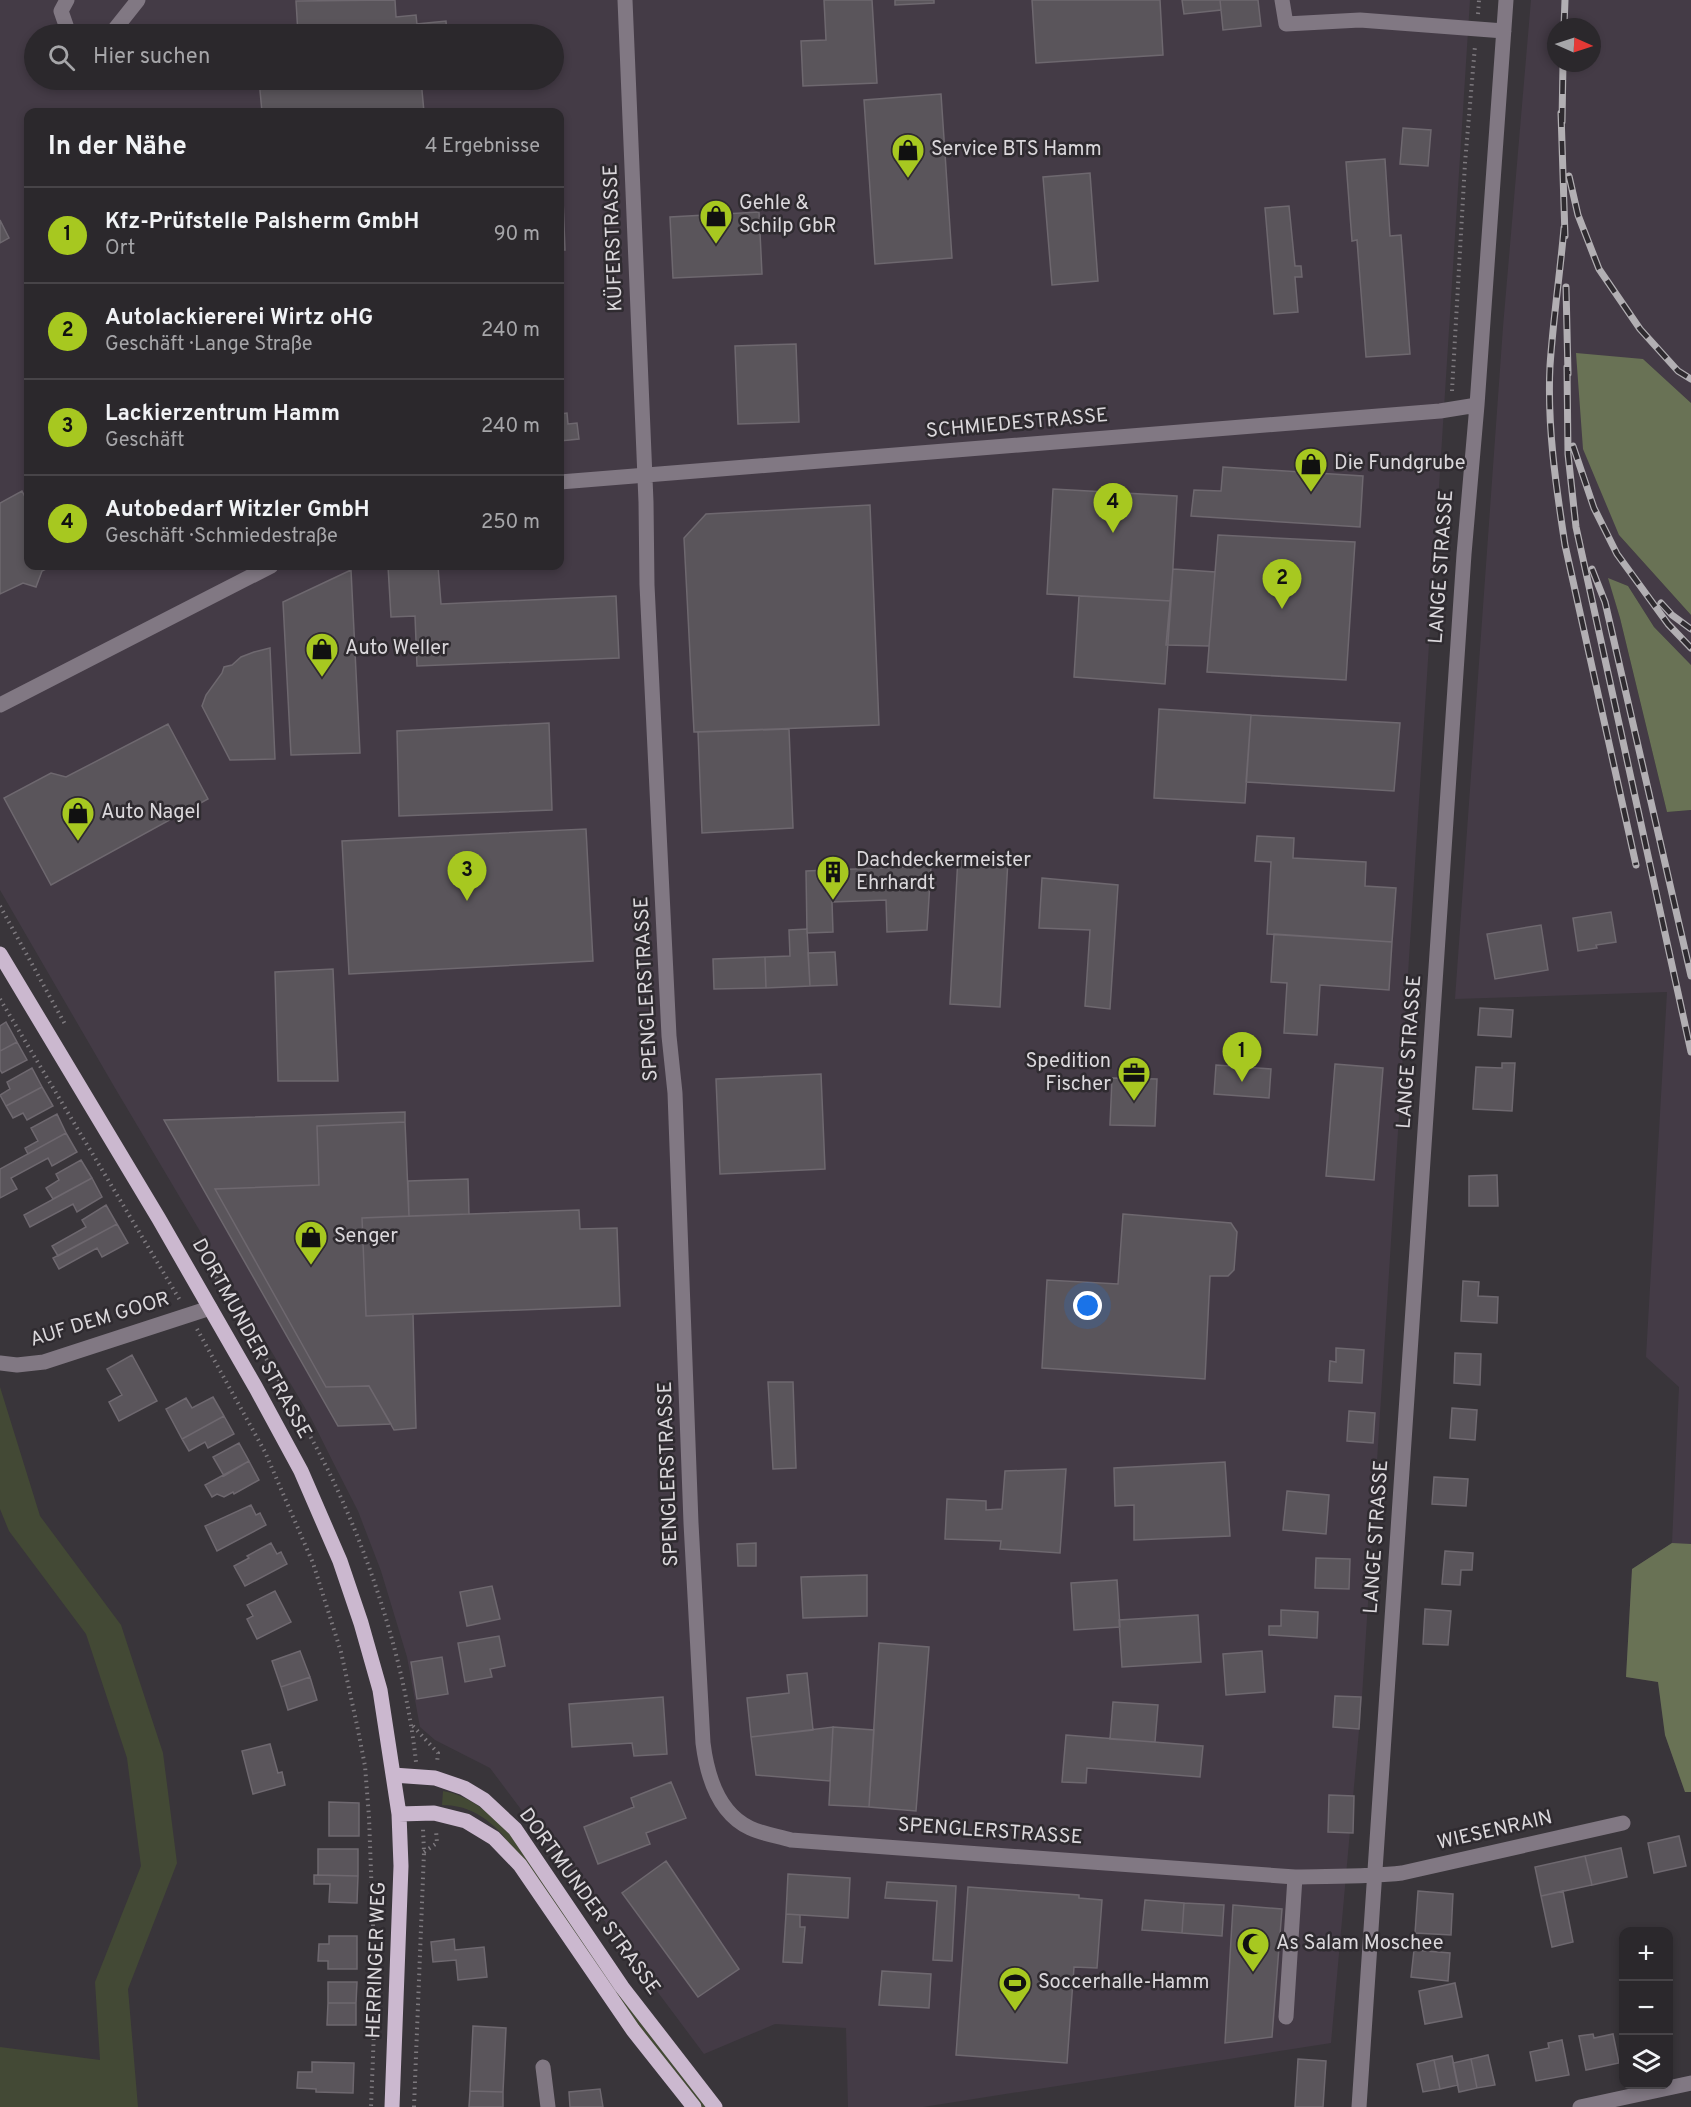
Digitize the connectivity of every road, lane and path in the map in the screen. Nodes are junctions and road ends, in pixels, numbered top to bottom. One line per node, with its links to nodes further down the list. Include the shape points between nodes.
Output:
1 (67, 0): 7 (street, via 61,11)
2 (138, 0): 8 (street)
3 (625, 0): 13 (street, KÜFERSTRASSE)
4 (1282, 0): 9 (street, via 1286,24 1360,20)
5 (1479, 0): 9 (path)
6 (1506, 0): 10 (street, LANGE STRASSE)
7 (66, 24)
8 (119, 24)
9 (1476, 30): 10 (street); 12 (path)
10 (1504, 31): 11 (street, LANGE STRASSE)
11 (1477, 405): 12 (street, SCHMIEDESTRASSE); 26 (street, LANGE STRASSE)
12 (1451, 410): 13 (street, SCHMIEDESTRASSE)
13 (645, 475): 14 (street, SCHMIEDESTRASSE); 27 (street, SPENGLERSTRASSE, via 698,1660 706,1767 715,1790 748,1827 791,1840)
14 (564, 482)
15 (263, 570): 16 (street)
16 (0, 705)
17 (0, 954): 19 (main road, DORTMUNDER STRASSE)
18 (0, 999): 20 (path)
19 (210, 1308): 20 (street, AUF DEM GOOR); 22 (main road, DORTMUNDER STRASSE, via 301,1471 340,1561 380,1690)
20 (189, 1316): 21 (street, AUF DEM GOOR, via 44,1362); 31 (path, via 265,1452 313,1563 341,1652 365,1766 369,1816 373,1961)
21 (0, 1363)
22 (393, 1775): 23 (main road, DORTMUNDER STRASSE); 36 (main road, DORTMUNDER STRASSE, via 435,1778 464,1788 516,1829 622,1987)
23 (399, 1814): 32 (main road, HERRINGER WEG, via 401,1866); 35 (main road, DORTMUNDER STRASSE, via 435,1814 466,1821 494,1838 520,1865 633,2030)
24 (1623, 1823): 26 (street, WIESENRAIN)
25 (424, 1852): 33 (path)
26 (1376, 1876): 27 (street, SPENGLERSTRASSE); 37 (street, LANGE STRASSE)
27 (1295, 1877): 28 (street)
28 (1286, 2017)
29 (543, 2067): 34 (street)
30 (1691, 2084): 38 (street)
31 (371, 2107)
32 (393, 2107)
33 (414, 2107)
34 (548, 2107)
35 (694, 2107)
36 (715, 2107)
37 (1359, 2107)
38 (1580, 2107)

